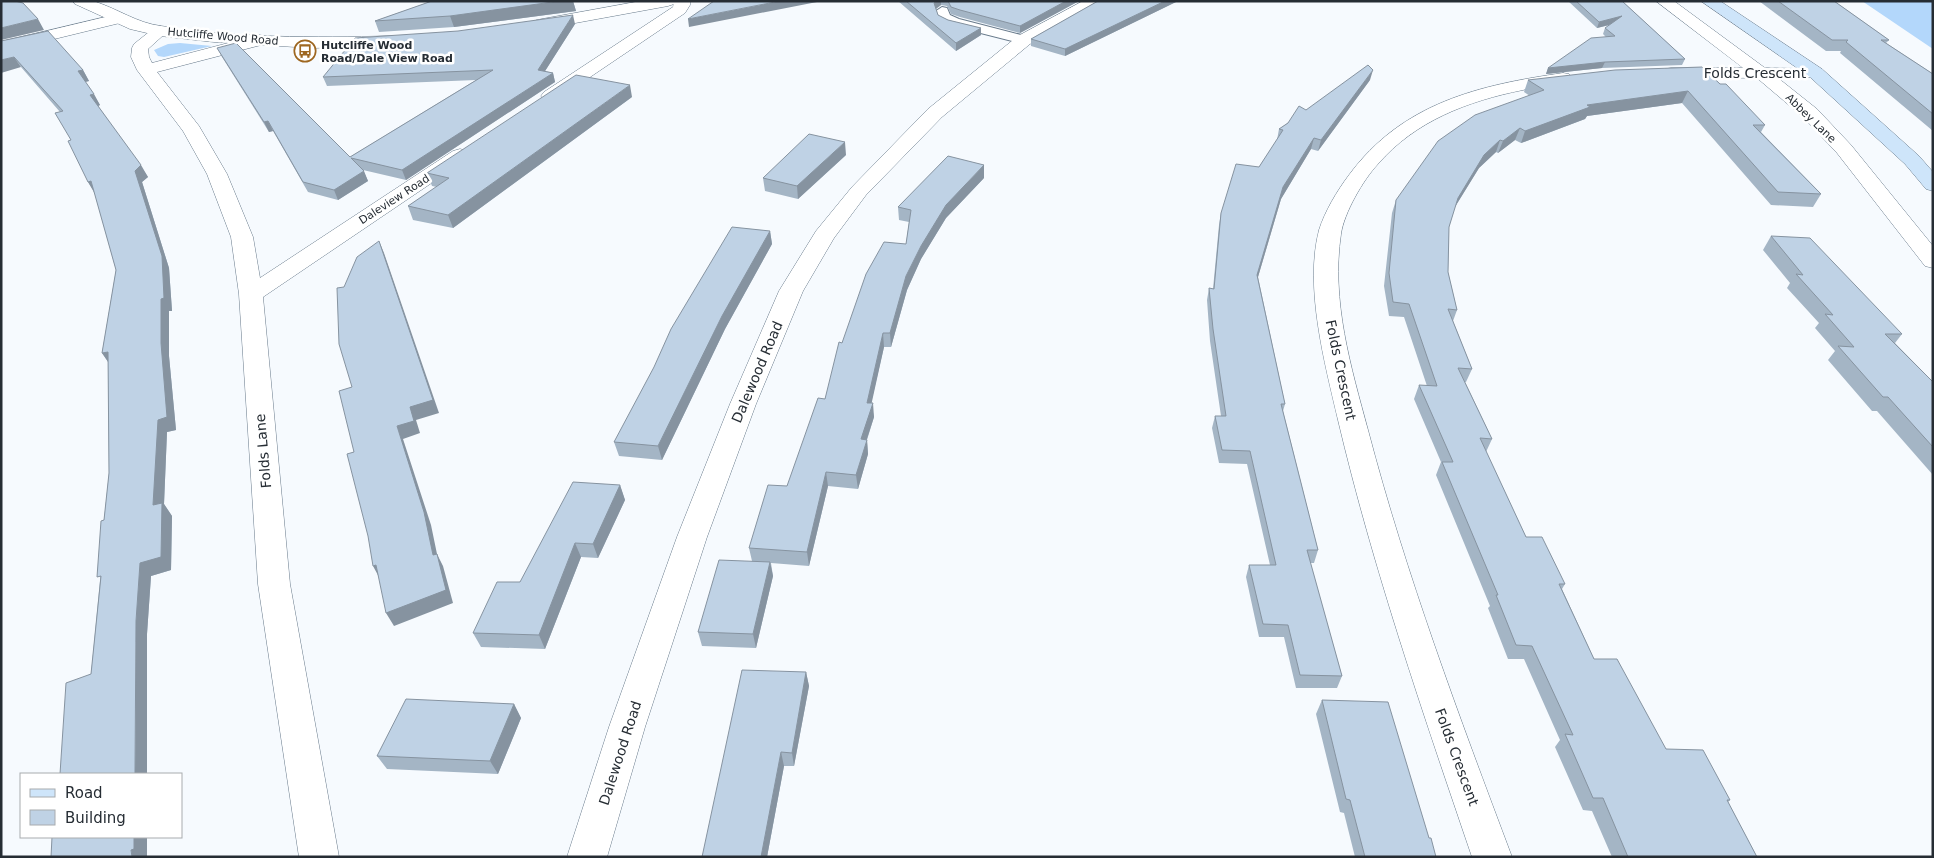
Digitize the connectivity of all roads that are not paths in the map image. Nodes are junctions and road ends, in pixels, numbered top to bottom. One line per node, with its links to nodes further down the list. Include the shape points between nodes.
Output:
1 (81, 1): 8 (street, Hutcliffe Wood Road)
2 (668, 1): 9 (street)
3 (682, 1): 20 (street, via 679,10)
4 (1095, 1): 13 (street, Dalewood Road)
5 (1664, 1): 16 (street, Abbey Lane)
6 (1709, 1): 18 (main road)
7 (942, 11): 13 (lane, via 944,17 954,22)
8 (118, 19): 10 (street, Hutcliffe Wood Road); 14 (street)
9 (520, 28)
10 (160, 31): 12 (street, Hutcliffe Wood Road); 15 (street, Folds Lane, via 140,48)
11 (405, 39): 12 (street, Hutcliffe Wood Road, via 312,43)
12 (259, 40): 15 (street)
13 (1024, 40): 26 (street, Dalewood Road, via 936,113 859,191 824,236 792,291 743,404 692,537 627,727)
14 (1, 47)
15 (146, 70): 24 (street, Folds Lane, via 192,130 217,174 242,237)
16 (1761, 72): 17 (street, Folds Crescent); 18 (street, Folds Crescent); 23 (street, Abbey Lane, via 1810,113 1844,149)
17 (1651, 73)
18 (1816, 73): 22 (main road, via 1912,160)
19 (1586, 75): 27 (street, Folds Crescent, via 1484,92 1441,107 1406,127 1372,156 1349,186 1331,227 1325,273 1330,328 1360,458 1416,642)
20 (531, 108)
21 (473, 147): 24 (street, Daleview Road)
22 (1933, 185)
23 (1933, 261)
24 (251, 294): 25 (street, Folds Lane, via 274,584)
25 (319, 857)
26 (587, 857)
27 (1492, 857)

